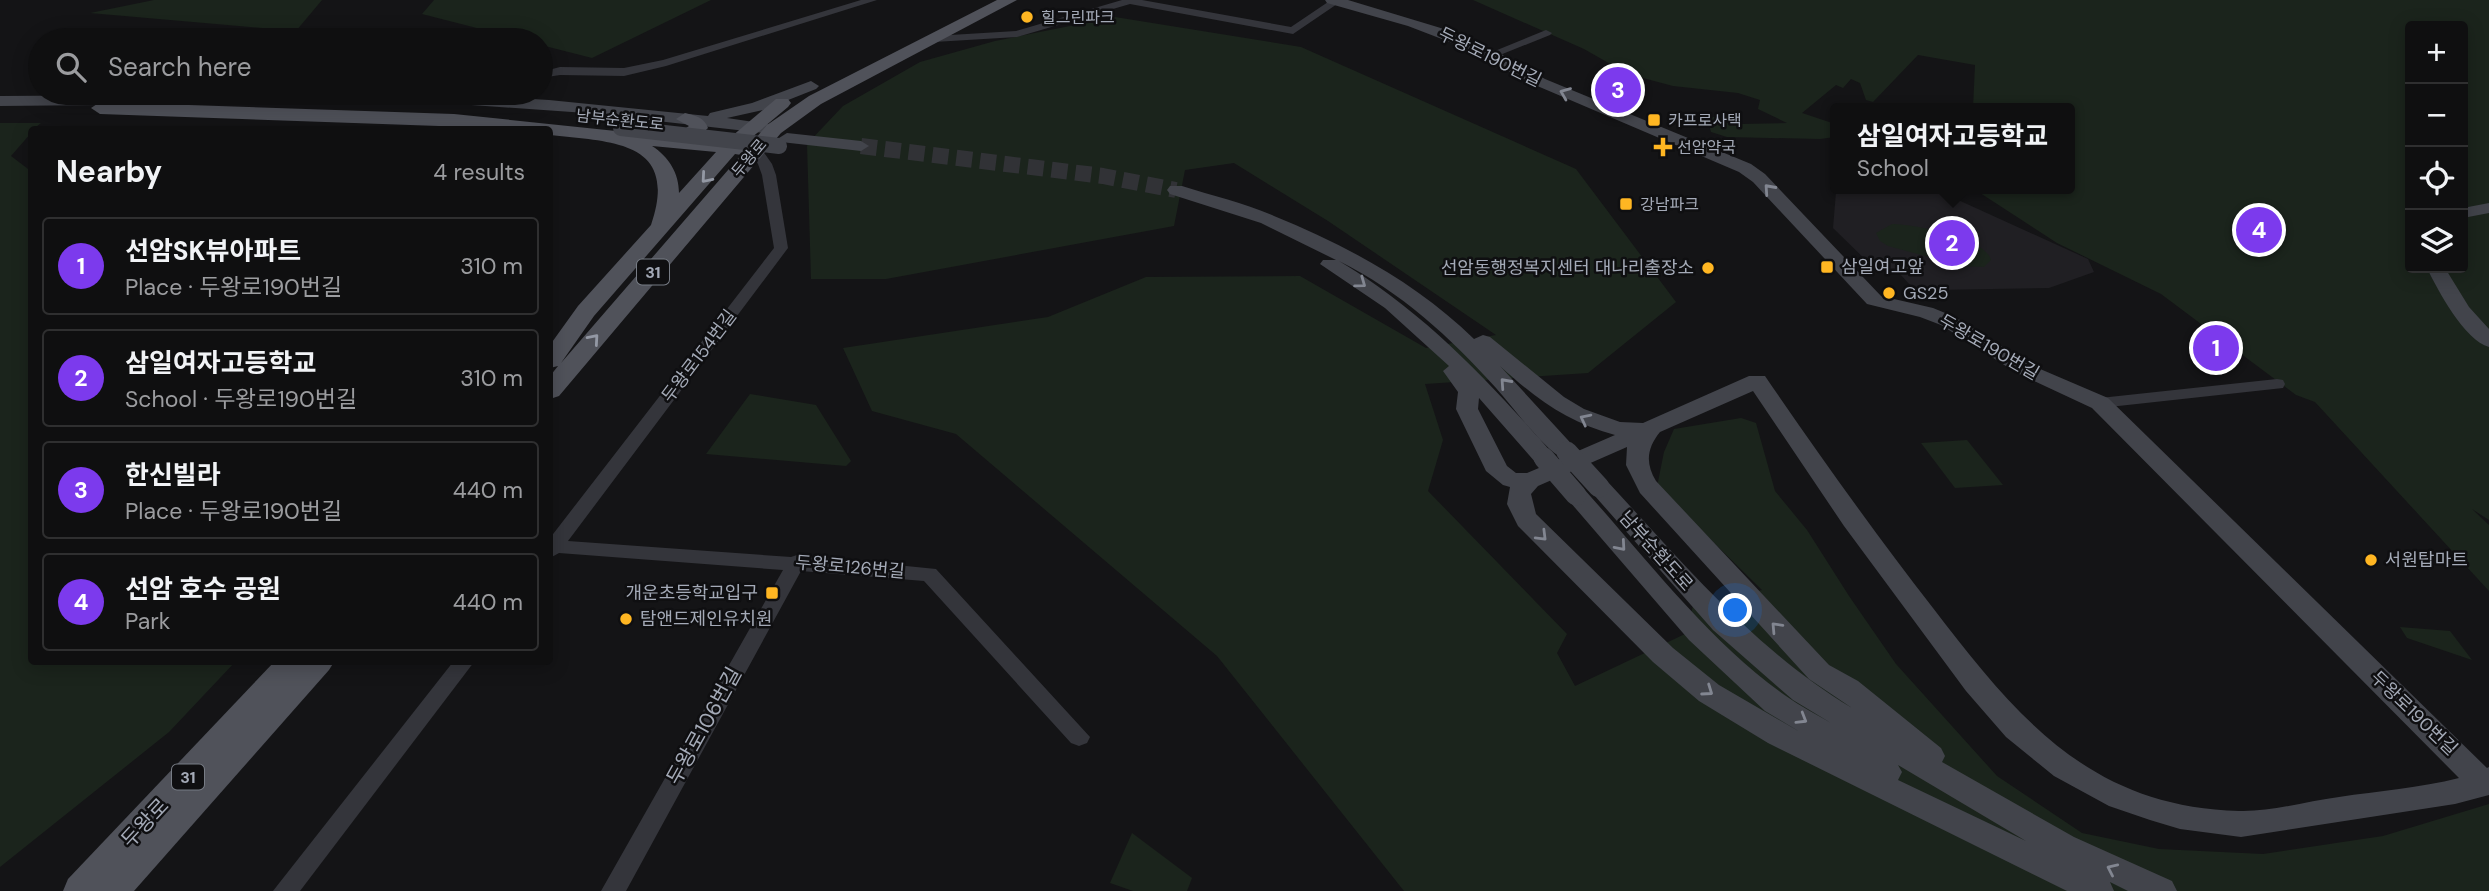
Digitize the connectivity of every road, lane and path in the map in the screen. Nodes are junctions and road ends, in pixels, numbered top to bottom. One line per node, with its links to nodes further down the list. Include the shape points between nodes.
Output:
1 (872, 0): 9 (street, via 666,63 624,72)
2 (981, 0): 10 (main road, 두왕로)
3 (1009, 0): 7 (main road, 두왕로 / 31)
4 (1130, 0): 5 (street, via 1293,31); 7 (street, via 1017,34)
5 (1336, 0): 8 (main road, 두왕로190번길, via 1426,26)
6 (1546, 33): 8 (street)
7 (934, 39): 19 (main road, 두왕로 / 31, via 815,100)
8 (1491, 55): 35 (main road, 두왕로190번길, one-way to 8, via 2024,369 1948,321 1874,300 1745,168 1539,82)
9 (553, 72)
10 (811, 86): 16 (main road, via 750,109); 17 (main road, 두왕로)
11 (0, 101): 12 (main road, 남부순환도로)
12 (28, 102)
13 (553, 104): 16 (main road)
14 (104, 105): 15 (street, 남부순환도로); 18 (main road); 18 (main road, 남부순환도로, via 432,105 521,110)
15 (0, 107)
16 (685, 119): 17 (street); 20 (main road, via 699,128 686,137)
17 (751, 127): 19 (street); 21 (main road, 두왕로 / 31); 22 (street, via 748,140)
18 (618, 128): 19 (main road, 남부순환도로, bridge); 20 (main road); 26 (main road, via 665,170 669,204)
19 (780, 138): 22 (main road, 두왕로 / 31); 23 (street, 남부순환도로)
20 (660, 141): 21 (main road)
21 (730, 148): 22 (main road); 26 (main road, 두왕로 / 31, one-way to 26)
22 (754, 151): 34 (main road, 두왕로 / 31, one-way to 22); 39 (street, 두왕로154번길, via 769,175 781,248)
23 (856, 151)
24 (2489, 208): 25 (main road)
25 (2468, 213)
26 (655, 235): 31 (main road, 두왕로 / 31, via 586,311)
27 (1341, 253): 29 (main road, 남부순환도로, one-way to 29, via 1267,219 1170,196 1286,243 1354,277); 36 (main road, one-way to 27, via 1611,429 1576,415 1450,316); 37 (main road, 남부순환도로, one-way to 27, via 1465,341 1433,313)
28 (2439, 273): 30 (main road, via 2461,310)
29 (1412, 320): 37 (main road, 남부순환도로, via 1471,374); 37 (main road, via 1469,392 1466,409 1498,471 1511,480)
30 (2489, 341)
31 (553, 357)
32 (1757, 381): 36 (main road); 46 (street, via 1839,501 1982,693 2018,732 2105,790 2158,811 2241,824 2455,792)
33 (2277, 384): 35 (street)
34 (553, 388)
35 (2100, 403): 46 (main road, 두왕로190번길)
36 (1651, 429): 37 (main road); 47 (main road, one-way to 36, via 1979,792 1848,689 1819,672 1648,487 1638,472 1636,455 1640,440)
37 (1547, 464): 38 (main road, 남부순환도로, bridge); 52 (main road, one-way to 52, via 1519,492 1528,522 1640,634 1709,693 1778,735)
38 (1588, 491): 47 (main road, 남부순환도로, via 1722,624 1803,692); 52 (main road, 남부순환도로, one-way to 52, via 1698,633 1775,703 1972,824)
39 (553, 545)
40 (553, 548): 41 (street, 두왕로126번길)
41 (797, 562): 45 (street, 두왕로126번길, via 929,574); 51 (street, 두왕로106번길)
42 (290, 665): 48 (main road, 두왕로 / 31)
43 (315, 665): 49 (main road, 두왕로 / 31)
44 (462, 665): 50 (street)
45 (1079, 737)
46 (2486, 781)
47 (2063, 846): 53 (main road, 남부순환도로, one-way to 47)
48 (81, 891)
49 (111, 891)
50 (285, 891)
51 (612, 891)
52 (2099, 891)
53 (2161, 891)

